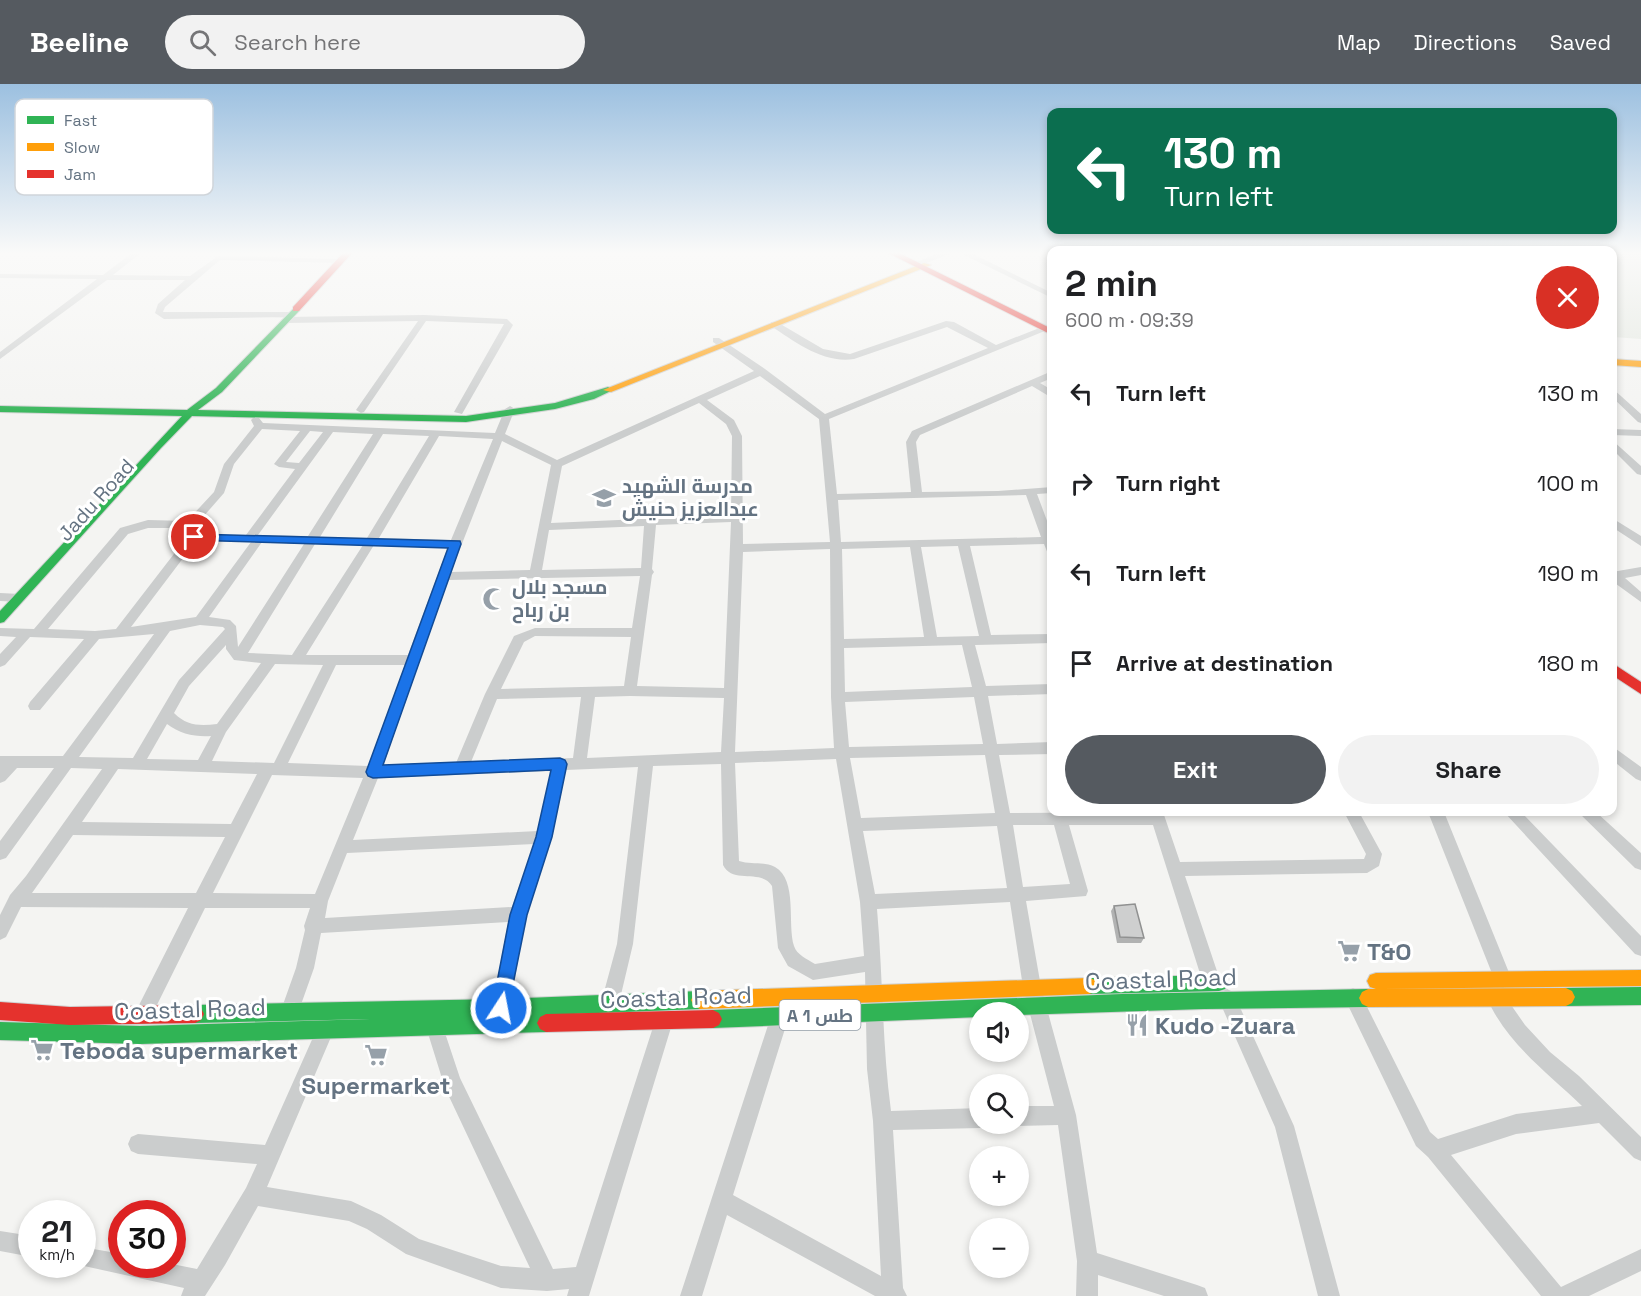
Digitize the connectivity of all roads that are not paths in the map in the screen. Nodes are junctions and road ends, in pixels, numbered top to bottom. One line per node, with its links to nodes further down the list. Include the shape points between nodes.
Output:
1 (61, 309): 14 (street)
2 (160, 309): 7 (street, via 159,313 164,316)
3 (296, 309): 7 (main road, Jadu Road)
4 (805, 309): 12 (main road)
5 (812, 309): 9 (main road)
6 (1011, 309): 10 (main road)
7 (288, 317): 8 (street); 25 (main road, Jadu Road)
8 (424, 318): 26 (street); 27 (street, via 500,320 509,325)
9 (774, 324): 12 (main road); 13 (street, via 812,348 844,357 946,324)
10 (1047, 327)
11 (1047, 329): 13 (street)
12 (719, 342): 17 (street); 28 (main road, via 578,395)
13 (995, 348): 29 (street)
14 (0, 356)
15 (1617, 364): 16 (main road)
16 (1641, 366)
17 (762, 371): 21 (street); 29 (street)
18 (1047, 376): 19 (street)
19 (1032, 382): 20 (street); 45 (street, via 916,433 911,442)
20 (1047, 392)
21 (700, 399): 40 (street); 47 (street, via 735,428)
22 (0, 402): 25 (main road)
23 (1618, 402): 31 (street)
24 (0, 409): 25 (main road)
25 (199, 410): 26 (main road); 30 (main road); 70 (main road, Jadu Road, via 149,454); 74 (main road, Jadu Road)
26 (361, 410): 27 (main road)
27 (459, 412): 28 (main road)
28 (509, 412): 30 (main road, via 466,419); 38 (street)
29 (824, 418): 46 (street)
30 (257, 420): 32 (street); 51 (street, via 229,464 219,492)
31 (1641, 420)
32 (307, 428): 33 (street); 41 (street, via 279,464)
33 (330, 429): 34 (street); 41 (street)
34 (380, 431): 36 (street); 53 (street)
35 (1617, 432): 37 (street)
36 (436, 433): 38 (street); 55 (street)
37 (1641, 433)
38 (501, 436): 40 (street); 58 (street)
39 (1617, 448): 42 (street)
40 (557, 464): 50 (street)
41 (302, 467): 52 (street)
42 (1641, 472)
43 (1047, 491): 44 (street)
44 (1031, 493): 45 (street); 54 (street)
45 (917, 494): 46 (street)
46 (832, 497): 60 (street)
47 (736, 518): 48 (street); 62 (street)
48 (651, 523): 50 (street); 64 (street)
49 (1617, 525): 57 (street)
50 (543, 527): 65 (street)
51 (192, 531): 52 (street); 76 (street, via 148,524 124,531); 77 (street)
52 (254, 539): 53 (street); 72 (street)
53 (314, 539): 55 (street); 85 (street)
54 (1047, 539)
55 (370, 541): 58 (street); 87 (street)
56 (963, 542): 59 (street); 61 (street); 81 (street)
57 (1641, 542)
58 (455, 544): 66 (street)
59 (915, 544): 60 (street); 82 (street)
60 (836, 545): 62 (street); 84 (street)
61 (1047, 545)
62 (736, 548): 98 (street)
63 (1641, 571): 67 (street)
64 (648, 572): 65 (street); 78 (street)
65 (535, 573): 66 (street)
66 (445, 576): 89 (street)
67 (1617, 576)
68 (1617, 580): 71 (street)
69 (0, 597): 70 (street)
70 (20, 598): 74 (main road, Jadu Road)
71 (1641, 598)
72 (200, 621): 73 (street); 75 (street, via 226,623)
73 (166, 627): 77 (street); 110 (street)
74 (1, 629): 76 (street)
75 (232, 629): 85 (street, via 232,649); 103 (street, via 184,683)
76 (32, 633): 79 (street); 90 (street)
77 (120, 633): 79 (street)
78 (636, 633): 95 (street); 99 (street, via 525,635 519,639)
79 (95, 635): 102 (street)
80 (1047, 638): 81 (street)
81 (986, 639): 83 (street)
82 (931, 640): 83 (street); 84 (street)
83 (967, 640): 96 (street)
84 (839, 644): 100 (street)
85 (239, 657): 86 (street)
86 (271, 659): 87 (street); 104 (street)
87 (296, 660): 88 (street)
88 (332, 660): 89 (street); 118 (street)
89 (414, 660): 120 (street)
90 (0, 662)
91 (1617, 672): 94 (main road)
92 (1617, 682): 101 (main road)
93 (1047, 689): 96 (street)
94 (1641, 690)
95 (630, 691): 97 (street); 98 (street)
96 (980, 691): 100 (street); 106 (street)
97 (589, 692): 99 (street); 115 (street)
98 (732, 693): 109 (street)
99 (492, 694): 119 (street)
100 (838, 697): 107 (street)
101 (1641, 699)
102 (35, 706)
103 (165, 713): 104 (street, via 175,725 199,731); 113 (street)
104 (221, 729): 117 (street)
105 (1047, 748): 106 (street)
106 (989, 749): 107 (street); 129 (street)
107 (842, 753): 109 (street); 131 (street)
108 (1617, 755): 121 (street)
109 (729, 759): 111 (street); 148 (street, via 731,865 739,870 764,869 776,876 786,948 794,960 813,972)
110 (66, 762): 112 (street); 116 (street); 136 (street)
111 (646, 762): 115 (street); 157 (street, via 625,944)
112 (6, 763): 122 (street)
113 (137, 764): 116 (street); 117 (street)
114 (560, 764): 115 (street); 119 (street); 134 (street)
115 (579, 764)
116 (113, 765): 132 (street)
117 (202, 766): 118 (street)
118 (273, 768): 120 (street); 133 (street)
119 (460, 768): 120 (street)
120 (373, 772): 135 (street)
121 (1641, 775)
122 (0, 777)
123 (1133, 816): 130 (street)
124 (1157, 816): 138 (street)
125 (1354, 816): 138 (street, via 1374,854 1367,866)
126 (1438, 816): 150 (street)
127 (1516, 816): 147 (street)
128 (1590, 816): 137 (street)
129 (1004, 819): 130 (street); 131 (street); 139 (street)
130 (1060, 819): 139 (street, via 1080,891)
131 (855, 825): 143 (street)
132 (68, 828): 133 (street); 140 (street)
133 (234, 831): 141 (street)
134 (544, 837): 135 (street); 144 (street)
135 (341, 847): 142 (street)
136 (0, 853)
137 (1641, 863)
138 (1175, 869): 151 (street)
139 (1016, 893): 143 (street); 152 (street)
140 (16, 900): 141 (street); 145 (street)
141 (200, 900): 142 (street); 163 (street)
142 (320, 901): 146 (street)
143 (868, 902): 148 (street)
144 (518, 915): 146 (street); 160 (street)
145 (2, 922)
146 (312, 927): 162 (street)
147 (1641, 948)
148 (873, 963): 158 (street)
149 (1641, 978): 150 (main road, Coastal Road / A 1 طس)
150 (1503, 980): 153 (main road, Coastal Road / A 1 طس)
151 (1212, 983): 152 (main road, Coastal Road / A 1 طس); 154 (main road, Coastal Road / A 1 طس)
152 (1032, 987): 158 (main road, Coastal Road / A 1 طس); 159 (street)
153 (1358, 989): 154 (main road, Coastal Road / A 1 طس); 156 (main road, Coastal Road / A 1 طس); 177 (street, via 1414,1126)
154 (1231, 991): 159 (main road, Coastal Road / A 1 طس); 194 (street, via 1284,1126)
155 (1641, 996): 156 (main road, Coastal Road / A 1 طس)
156 (1496, 998): 171 (street, via 1543,1059)
157 (610, 1002): 158 (main road, Coastal Road / A 1 طس); 160 (main road, Coastal Road / A 1 طس)
158 (874, 1005): 159 (main road, Coastal Road / A 1 طس); 164 (main road, Coastal Road / A 1 طس); 175 (street)
159 (1037, 1007): 172 (street)
160 (501, 1008): 162 (main road, Coastal Road / A 1 طس)
161 (0, 1011): 163 (main road, Coastal Road / A 1 طس, via 70,1016)
162 (290, 1011): 163 (main road, Coastal Road / A 1 طس); 167 (street)
163 (143, 1015)
164 (780, 1016): 165 (main road, Coastal Road / A 1 طس); 181 (street)
165 (664, 1021): 166 (main road, Coastal Road / A 1 طس); 188 (street)
166 (435, 1027): 168 (main road, Coastal Road / A 1 طس); 187 (street, via 452,1081)
167 (283, 1029): 168 (main road, Coastal Road / A 1 طس); 169 (main road, Coastal Road / A 1 طس, via 140,1035)
168 (326, 1029): 179 (street)
169 (7, 1031): 170 (street)
170 (0, 1048)
171 (1603, 1113): 177 (street, via 1516,1124); 178 (street)
172 (1066, 1115): 173 (street); 185 (street)
173 (1029, 1116)
174 (969, 1118): 175 (street)
175 (883, 1121): 190 (street)
176 (138, 1144): 179 (street)
177 (1435, 1150): 195 (street)
178 (1641, 1150)
179 (270, 1155): 180 (street)
180 (254, 1195): 187 (street, via 351,1211 413,1246 480,1271 501,1277); 189 (street)
181 (721, 1200): 190 (street); 191 (street)
182 (0, 1241): 183 (street)
183 (18, 1244)
184 (96, 1261): 189 (street)
185 (1088, 1261): 192 (street); 193 (street)
186 (1640, 1264): 196 (street)
187 (547, 1280): 188 (street)
188 (581, 1286)
189 (197, 1288)
190 (894, 1295)
191 (691, 1296)
192 (1087, 1296)
193 (1197, 1296)
194 (1329, 1296)
195 (1555, 1296)
196 (1565, 1296)

